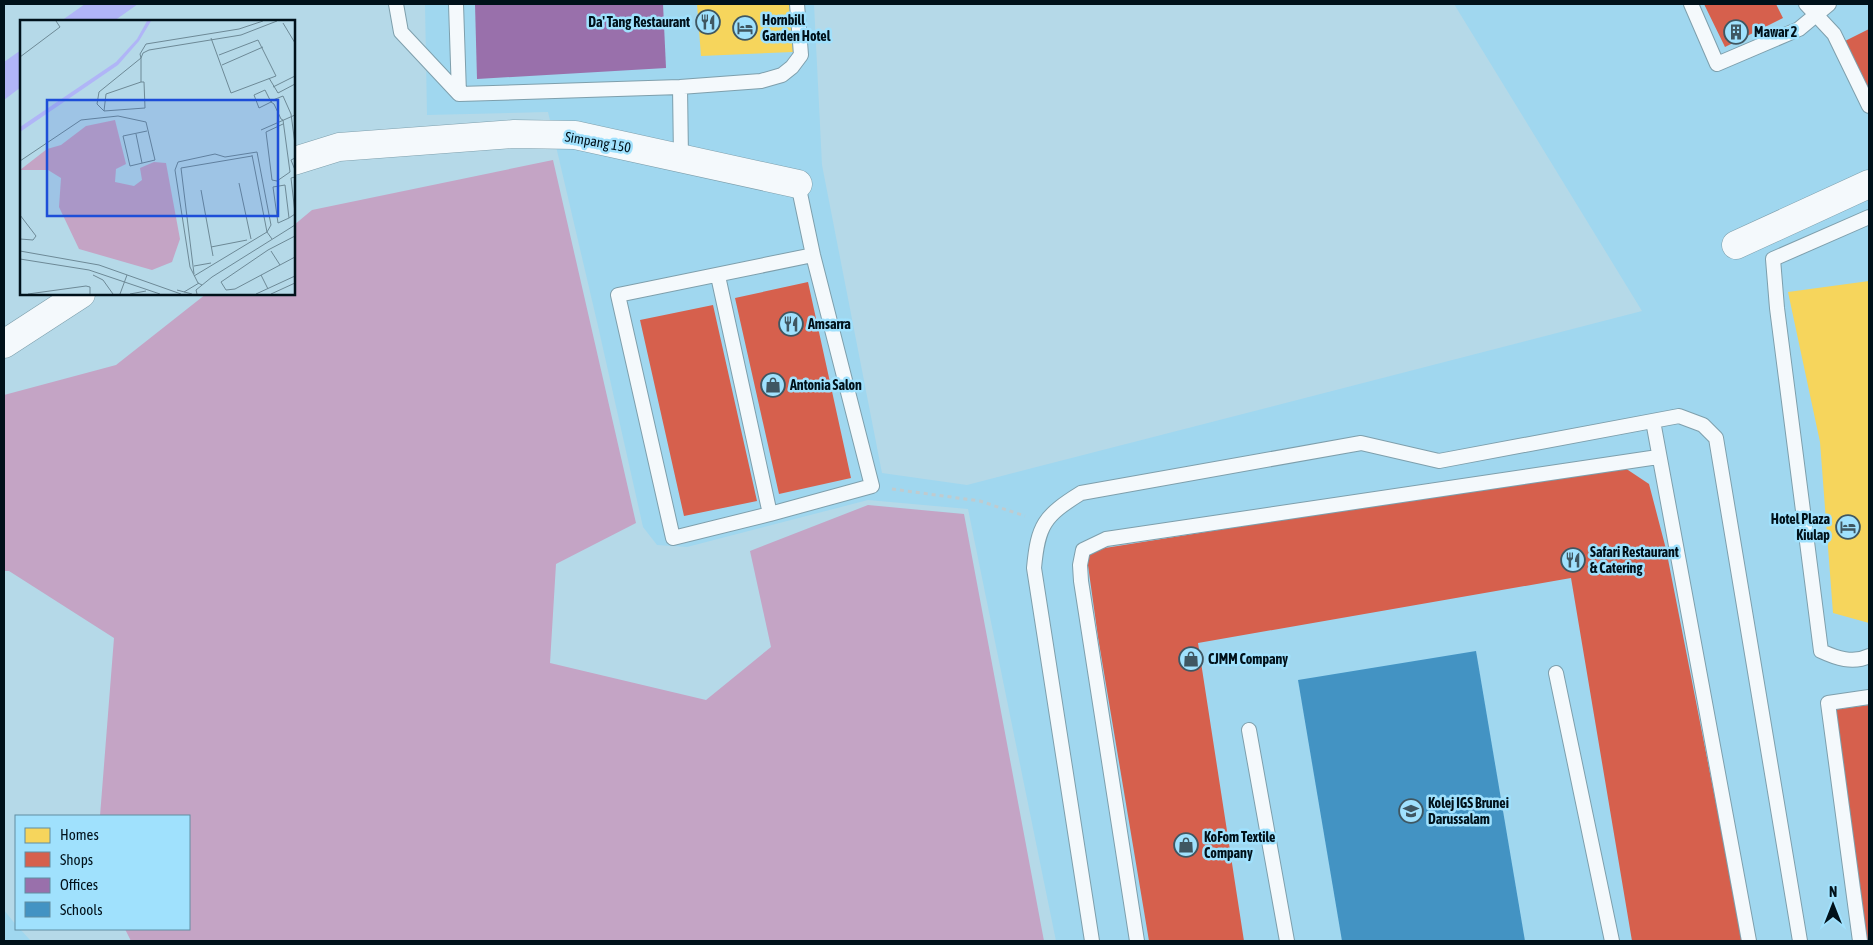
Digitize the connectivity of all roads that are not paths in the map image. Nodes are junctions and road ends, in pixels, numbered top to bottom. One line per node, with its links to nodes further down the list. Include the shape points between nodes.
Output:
1 (396, 4): 9 (lane, via 401,32)
2 (456, 4): 9 (lane)
3 (797, 4): 8 (lane, via 801,56 782,75 761,81)
4 (1691, 4): 7 (lane, via 1717,64 1799,29)
5 (1806, 4): 7 (lane)
6 (1830, 4): 7 (lane)
7 (1816, 15): 10 (lane, via 1834,34)
8 (680, 87): 9 (lane); 11 (lane)
9 (459, 94)
10 (1869, 106)
11 (681, 158): 12 (street, Simpang 150, via 575,135 514,134 339,147); 13 (street, Simpang 150)
12 (295, 161)
13 (798, 184): 18 (lane, Simpang 150)
14 (1869, 184): 16 (street)
15 (1869, 217): 19 (lane)
16 (1771, 229): 17 (street); 19 (lane)
17 (1736, 245)
18 (813, 255): 20 (lane); 25 (lane, Simpang 150, via 872,486)
19 (1773, 259): 26 (lane, via 1776,308 1821,651 1842,660)
20 (718, 276): 25 (lane); 25 (lane, via 618,295 673,538)
21 (79, 295): 22 (street)
22 (4, 344)
23 (1653, 421): 24 (lane); 30 (lane, via 1439,461 1361,443 1080,493 1061,506 1044,522 1036,546 1034,568); 35 (lane, via 1679,416 1703,425 1716,438)
24 (1658, 457): 31 (lane, via 1106,539 1084,550 1080,565 1081,581); 34 (lane)
25 (770, 514)
26 (1869, 656)
27 (1556, 673): 33 (lane)
28 (1869, 697): 36 (lane, via 1828,703)
29 (1250, 730): 32 (lane)
30 (1092, 941)
31 (1137, 941)
32 (1287, 941)
33 (1612, 941)
34 (1749, 941)
35 (1800, 941)
36 (1860, 941)

